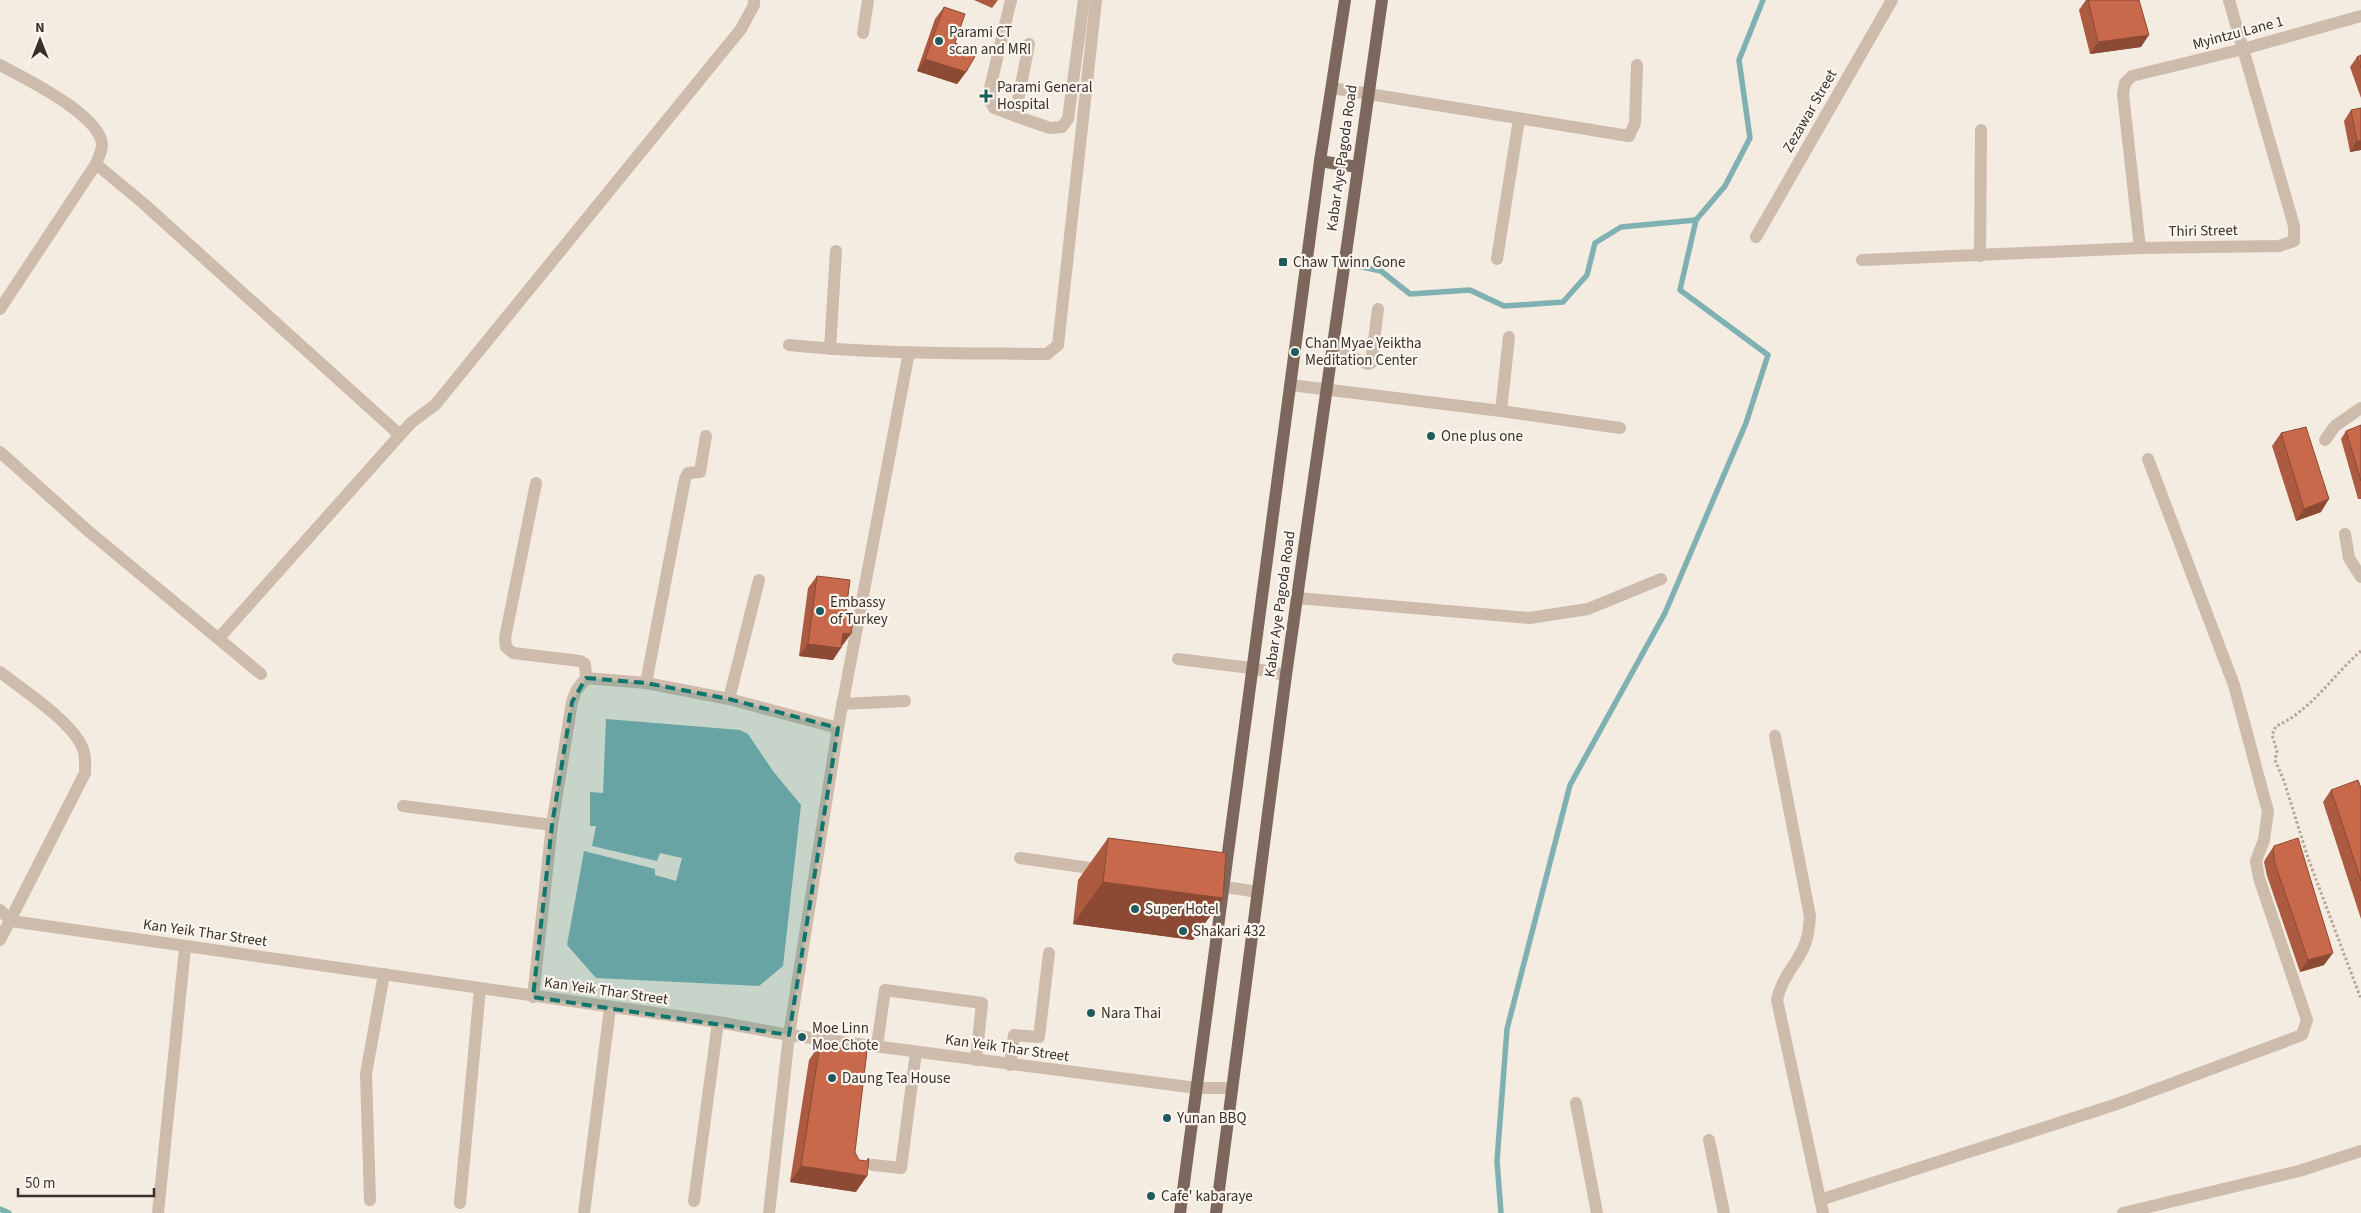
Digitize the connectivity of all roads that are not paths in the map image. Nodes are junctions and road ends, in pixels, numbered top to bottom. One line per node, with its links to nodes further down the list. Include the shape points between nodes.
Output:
1 (754, 0): 43 (street, via 741,29 435,405)
2 (868, 0): 11 (street)
3 (1011, 0): 18 (street, via 990,94 994,108)
4 (1084, 0): 18 (street, via 1068,119 1062,127 1050,128)
5 (1096, 0): 37 (street, via 1058,345 1047,354)
6 (1345, 0): 16 (main road, Kabar Aye Pagoda Road)
7 (1382, 0): 17 (main road, Kabar Aye Pagoda Road)
8 (1892, 0): 24 (street, Zezawar Street)
9 (2229, 0): 13 (street, Thiri Street)
10 (2361, 16): 13 (street, Myintzu Lane 1)
11 (863, 33)
12 (1029, 44): 18 (street)
13 (2243, 49): 25 (street, Myintzu Lane 1, via 2132,76 2125,83 2123,94); 25 (street, Thiri Street, via 2294,226 2294,240 2279,246)
14 (0, 65): 22 (street, via 71,105 97,130 102,145)
15 (1637, 65): 19 (street, via 1635,123 1629,136)
16 (1332, 88): 17 (street); 21 (main road, Kabar Aye Pagoda Road)
17 (1368, 95): 19 (street); 23 (main road, Kabar Aye Pagoda Road)
18 (1015, 116)
19 (1519, 119): 28 (street)
20 (1981, 130): 27 (street)
21 (1320, 161): 23 (main road); 38 (main road, Kabar Aye Pagoda Road)
22 (96, 164): 30 (street); 43 (street)
23 (1357, 167): 35 (main road, Kabar Aye Pagoda Road)
24 (1756, 237)
25 (2140, 248): 27 (street, Thiri Street)
26 (836, 251): 36 (street)
27 (1980, 256): 29 (street, Thiri Street)
28 (1497, 259)
29 (1862, 260)
30 (5, 289): 31 (street)
31 (0, 309)
32 (1378, 309): 35 (street, via 1371,363)
33 (1509, 337): 41 (street)
34 (789, 345): 36 (street)
35 (1331, 348): 39 (main road, Kabar Aye Pagoda Road)
36 (830, 349): 37 (street)
37 (909, 352): 64 (street)
38 (1290, 385): 39 (street); 56 (main road, Kabar Aye Pagoda Road)
39 (1326, 389): 41 (street); 53 (main road, Kabar Aye Pagoda Road)
40 (2361, 408): 45 (street, via 2335,426)
41 (1501, 411): 42 (street)
42 (1620, 428)
43 (400, 435): 54 (street)
44 (706, 436): 61 (street, via 700,472 688,474 685,479)
45 (2325, 440)
46 (0, 452): 54 (street, via 87,530)
47 (2148, 459): 96 (street, via 2234,685 2268,811 2264,840 2256,861 2259,878 2307,1020 2305,1029 2302,1035 2117,1104)
48 (536, 483): 60 (street, via 505,638 506,648 513,653 580,661 585,664)
49 (2345, 534): 50 (street, via 2349,558)
50 (2361, 577)
51 (1661, 579): 53 (street, via 1588,609 1529,618)
52 (759, 580): 62 (street)
53 (1297, 598): 59 (main road, Kabar Aye Pagoda Road)
54 (219, 638): 58 (street)
55 (1178, 659): 56 (street)
56 (1251, 668): 59 (street); 72 (main road, Kabar Aye Pagoda Road)
57 (0, 672): 75 (street, via 66,725 84,749 86,762 85,772)
58 (261, 674)
59 (1286, 676): 73 (main road, Kabar Aye Pagoda Road)
60 (586, 678): 61 (street); 68 (street, via 572,702)
61 (646, 683): 62 (street)
62 (729, 699): 65 (street)
63 (905, 701): 64 (street)
64 (842, 704): 65 (street)
65 (838, 728): 84 (street)
66 (1775, 736): 96 (street, via 1810,916 1808,936 1780,985 1777,1000)
67 (403, 806): 68 (street)
68 (552, 825): 81 (street)
69 (1020, 858): 70 (street)
70 (1116, 872)
71 (1203, 884): 72 (street)
72 (1222, 887): 73 (street); 89 (main road, Kabar Aye Pagoda Road)
73 (1258, 892): 90 (main road, Kabar Aye Pagoda Road)
74 (0, 910): 75 (street)
75 (11, 921): 76 (street); 77 (street, Kan Yeik Thar Street)
76 (0, 940)
77 (185, 948): 79 (street, Kan Yeik Thar Street); 99 (street)
78 (1049, 952): 88 (street, via 1039,1037 1014,1035)
79 (384, 974): 80 (street, Kan Yeik Thar Street); 95 (street, via 366,1074)
80 (480, 989): 81 (street, Kan Yeik Thar Street); 98 (street)
81 (533, 997): 82 (street, Kan Yeik Thar Street)
82 (610, 1008): 83 (street, Kan Yeik Thar Street); 100 (street)
83 (718, 1022): 84 (street, Kan Yeik Thar Street); 97 (street)
84 (789, 1035): 85 (street, Kan Yeik Thar Street); 101 (street)
85 (870, 1048): 86 (street, Kan Yeik Thar Street); 87 (street, via 885,990 982,1003)
86 (916, 1052): 87 (street, Kan Yeik Thar Street); 94 (street, via 901,1168)
87 (976, 1060): 88 (street, Kan Yeik Thar Street)
88 (1010, 1065): 89 (street, Kan Yeik Thar Street)
89 (1197, 1088): 90 (street, Kan Yeik Thar Street); 102 (main road, Kabar Aye Pagoda Road)
90 (1232, 1088): 103 (main road, Kabar Aye Pagoda Road)
91 (1576, 1103): 104 (street)
92 (1709, 1140): 105 (street)
93 (2361, 1151): 107 (street, via 2299,1171)
94 (873, 1165)
95 (370, 1200)
96 (1820, 1200): 106 (street)
97 (694, 1201)
98 (460, 1203)
99 (158, 1213)
100 (584, 1213)
101 (769, 1213)
102 (1180, 1213)
103 (1216, 1213)
104 (1597, 1213)
105 (1724, 1213)
106 (1823, 1213)
107 (2123, 1213)

